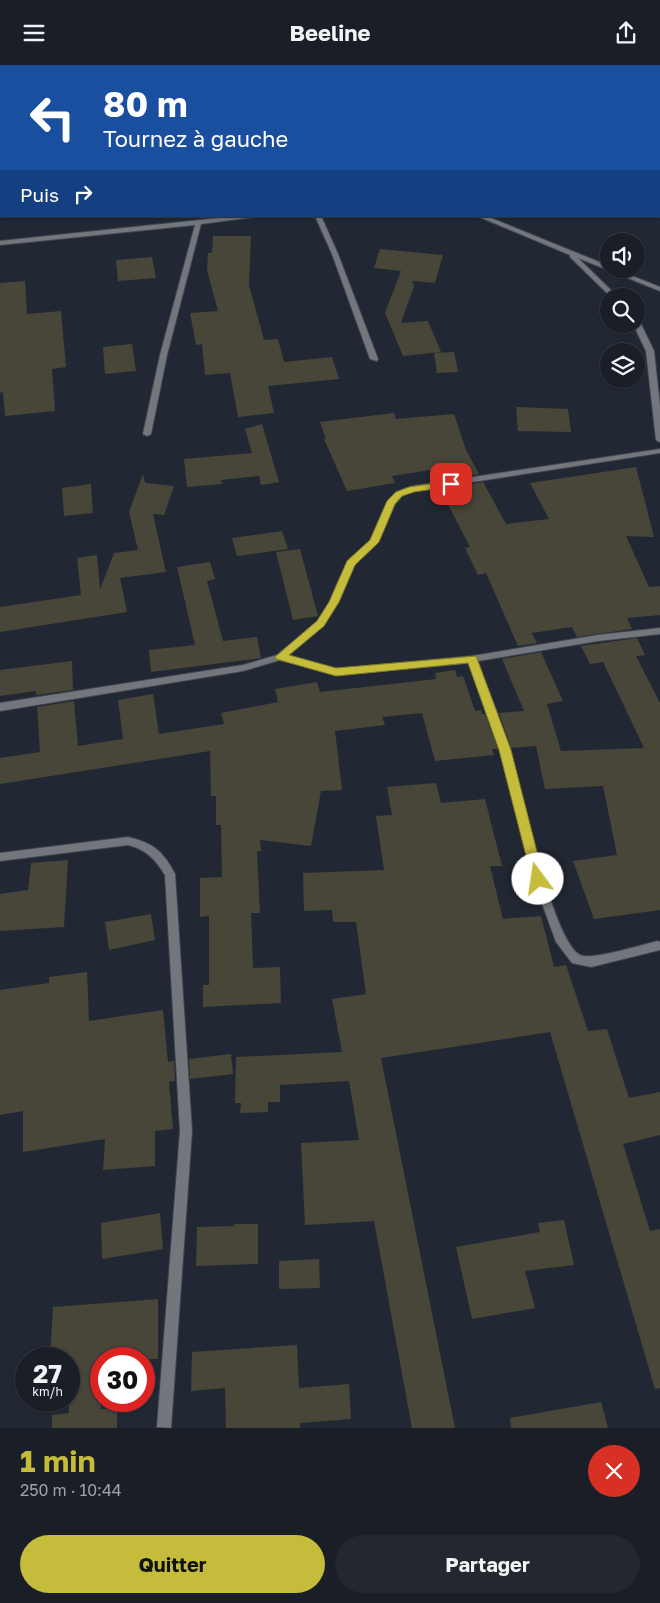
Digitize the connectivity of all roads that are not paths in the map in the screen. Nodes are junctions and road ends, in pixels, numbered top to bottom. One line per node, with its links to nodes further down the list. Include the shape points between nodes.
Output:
1 (251, 217): 4 (street)
2 (318, 217): 12 (street)
3 (483, 217): 6 (street)
4 (198, 224): 5 (street); 13 (street, via 166,344)
5 (0, 243)
6 (568, 251): 7 (street); 9 (street)
7 (600, 265)
8 (632, 278): 10 (street)
9 (606, 288)
10 (660, 289)
11 (641, 333): 14 (street, via 650,351)
12 (374, 359)
13 (147, 434)
14 (660, 440)
15 (660, 451): 17 (street, via 413,489 399,494 391,503 374,542 351,563 321,623)
16 (660, 631): 18 (street)
17 (280, 657): 18 (street, via 336,672); 19 (street, via 243,668)
18 (472, 659): 21 (street, via 505,750 538,879 560,939 576,959 591,962)
19 (0, 707)
20 (0, 857): 22 (street, via 128,841 145,844 155,851 170,874 186,1131)
21 (658, 946)
22 (164, 1427)

